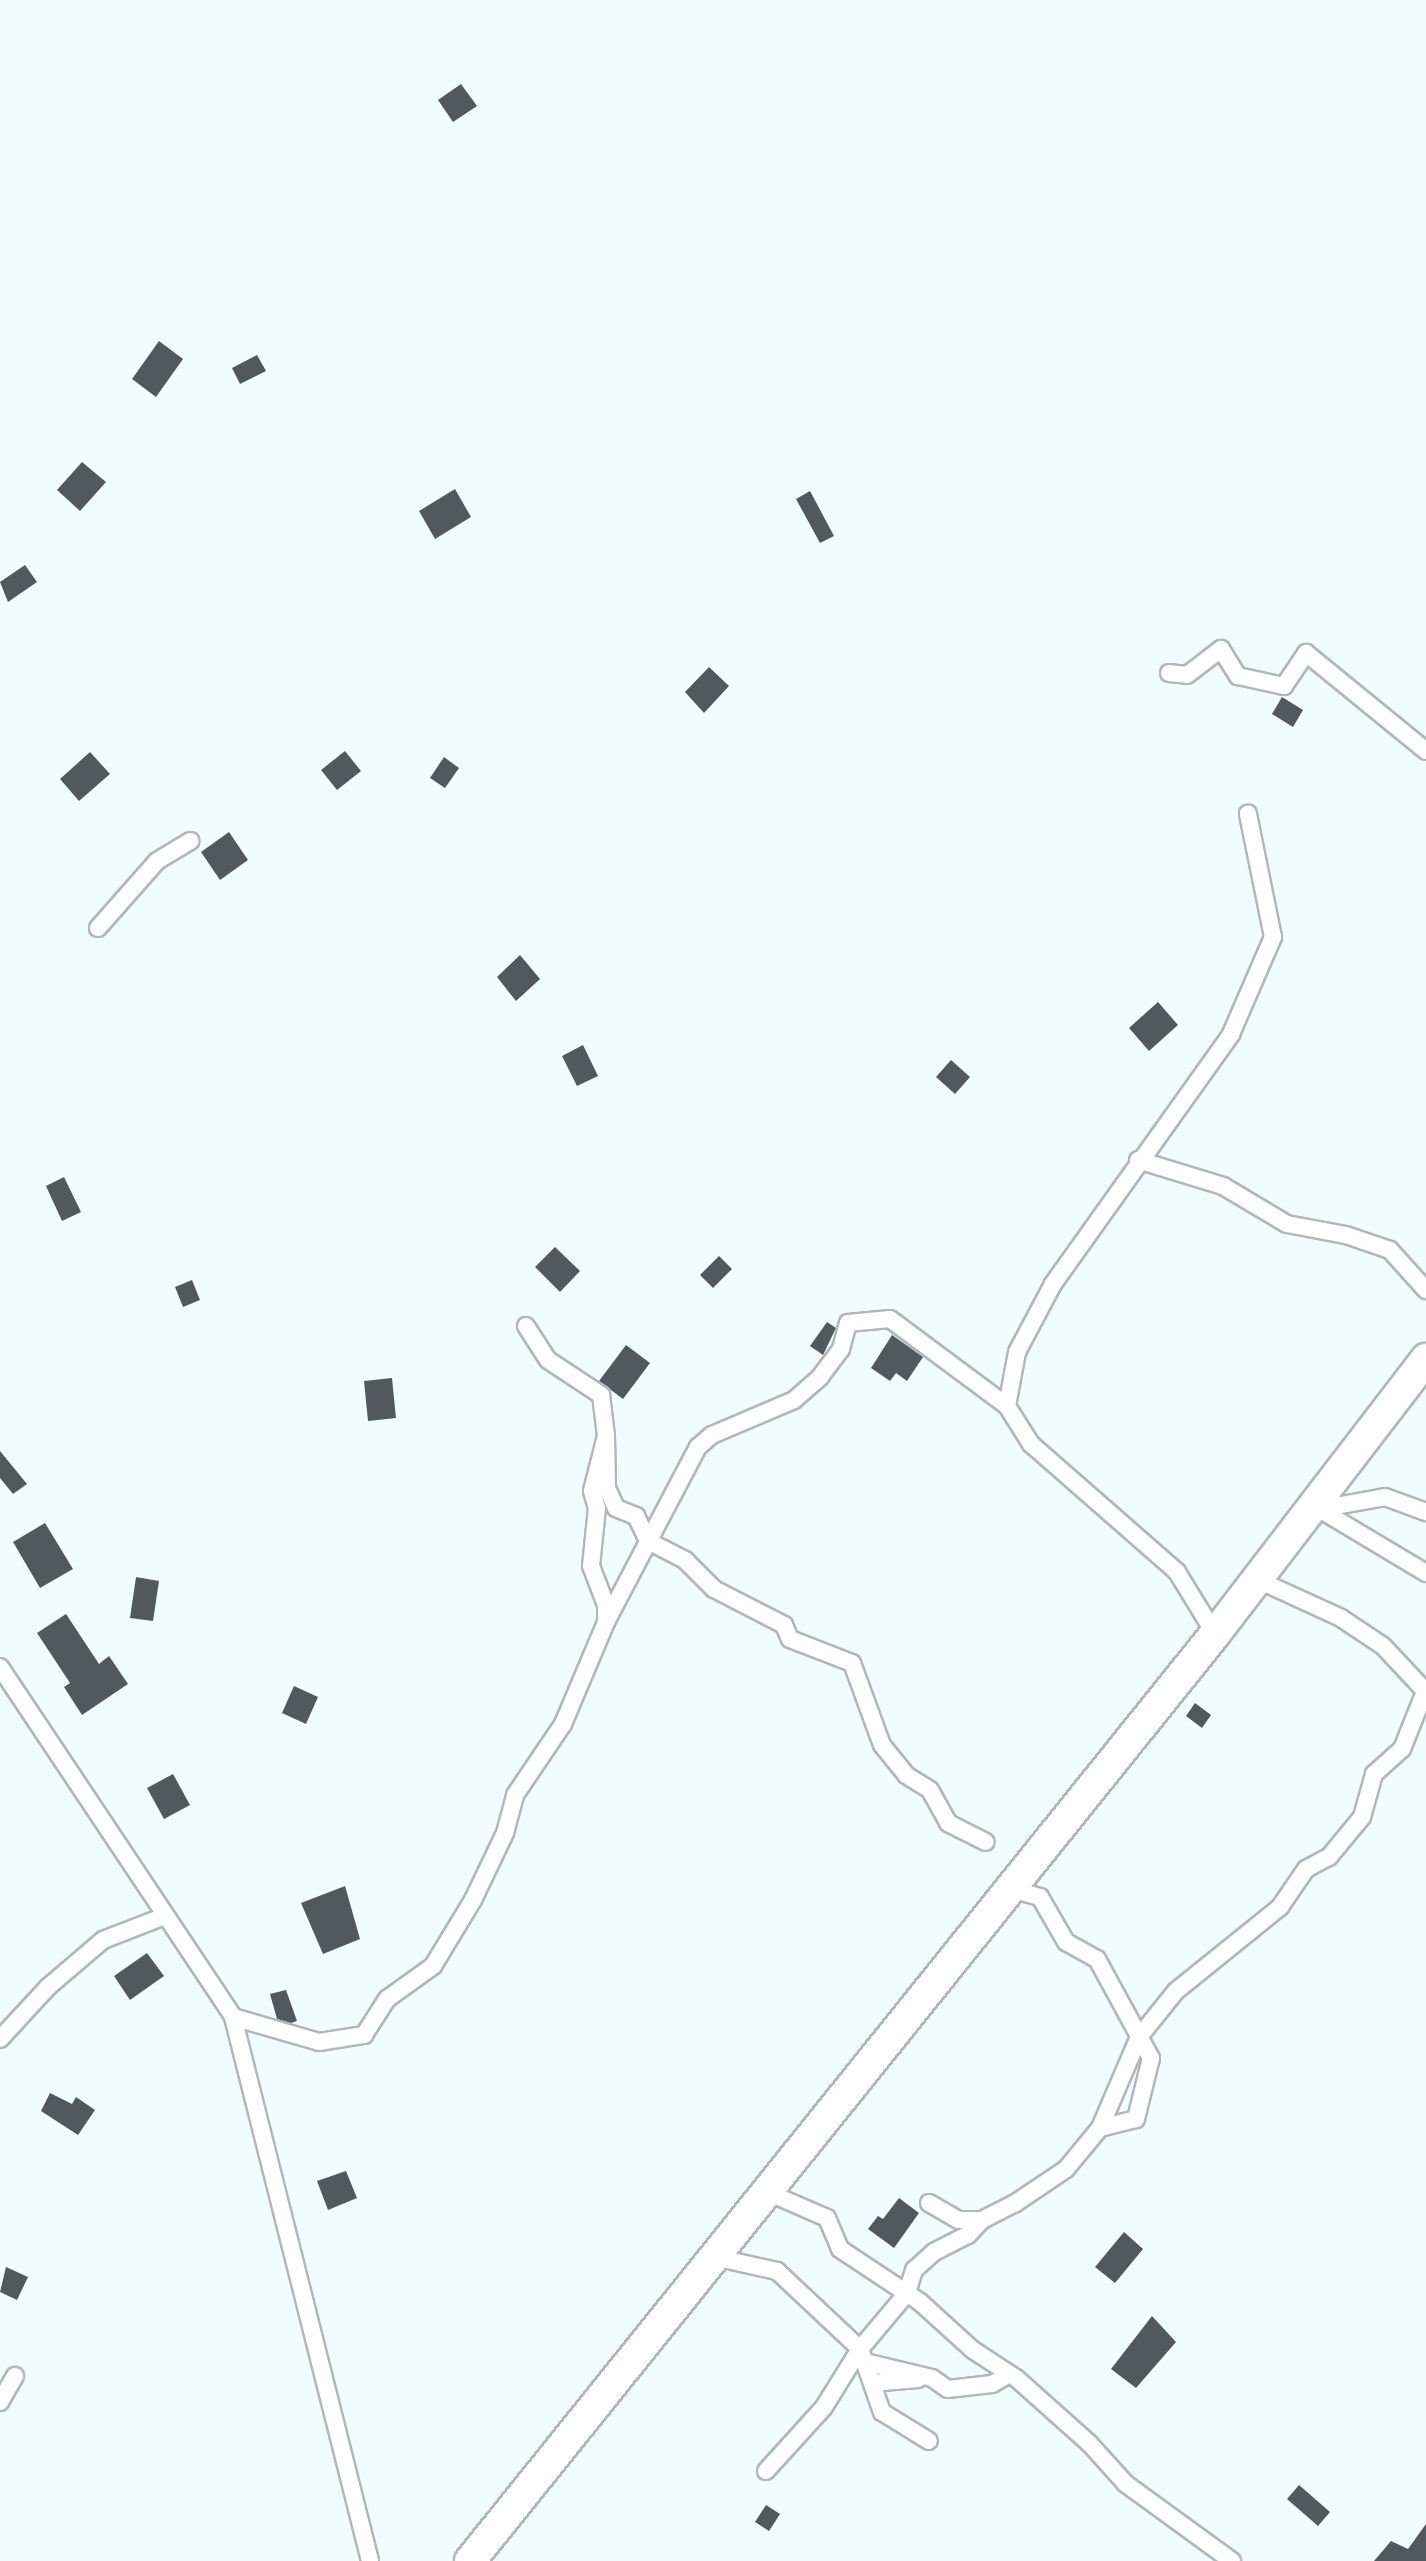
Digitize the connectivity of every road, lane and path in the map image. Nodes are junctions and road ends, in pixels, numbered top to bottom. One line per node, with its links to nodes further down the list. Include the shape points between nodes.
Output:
1 (1169, 673): 2 (street, via 1187,675 1221,649 1238,676 1284,687 1306,653)
2 (1426, 751)
3 (1248, 814): 6 (street, via 1273,937 1231,1034)
4 (190, 841): 5 (street, via 157,861)
5 (98, 928)
6 (1138, 1160): 7 (street, via 1223,1186 1287,1224 1346,1235 1390,1250); 10 (street, via 1053,1284 1017,1352)
7 (1426, 1290)
8 (526, 1326): 11 (street, via 548,1360 601,1395)
9 (1426, 1359): 13 (highway)
10 (1007, 1406): 14 (street, via 890,1319 848,1323 841,1349 820,1377 794,1400 712,1435 698,1447); 18 (street, via 1031,1444 1177,1572)
11 (606, 1436): 14 (street, via 607,1488 616,1508 636,1517); 17 (street, via 592,1491 597,1508 591,1566 606,1605)
12 (1426, 1511): 13 (street, via 1385,1497)
13 (1308, 1518): 15 (street); 16 (highway)
14 (648, 1541): 17 (street); 21 (street, via 685,1560 715,1589 784,1625 790,1639 852,1663 882,1745 906,1775 930,1790 948,1823)
15 (1426, 1573)
16 (1256, 1579): 18 (highway); 20 (street, via 1341,1618 1383,1646)
17 (606, 1622): 24 (street, via 562,1724 515,1795 505,1833 433,1966 387,1999 364,2035 319,2042)
18 (1215, 1634): 22 (highway)
19 (0, 1667): 23 (street)
20 (1425, 1691): 25 (street, via 1402,1749 1374,1774 1362,1817 1329,1857 1306,1869 1280,1907 1176,1991)
21 (986, 1842)
22 (1010, 1889): 25 (street, via 1040,1897 1066,1942 1097,1959); 28 (highway)
23 (165, 1916): 24 (street); 26 (street, via 103,1940 48,1987)
24 (233, 2017): 41 (street)
25 (1139, 2037): 27 (street); 27 (street, via 1151,2058 1136,2119)
26 (0, 2039)
27 (1100, 2128): 30 (street, via 1066,2169)
28 (767, 2192): 31 (highway); 32 (street, via 827,2218 840,2249)
29 (929, 2203): 30 (street, via 960,2220)
30 (982, 2220): 32 (street, via 968,2235 933,2252 914,2270)
31 (714, 2257): 33 (street, via 777,2271); 42 (highway)
32 (907, 2293): 33 (street); 34 (street)
33 (862, 2356): 36 (street); 37 (street); 40 (street, via 824,2407)
34 (1009, 2374): 36 (street, via 992,2384 948,2389); 43 (street, via 1089,2443 1126,2484)
35 (15, 2376): 38 (street)
36 (932, 2378): 37 (street)
37 (872, 2383): 39 (street, via 882,2412)
38 (0, 2402)
39 (929, 2441)
40 (766, 2471)
41 (370, 2561)
42 (470, 2561)
43 (1232, 2561)

